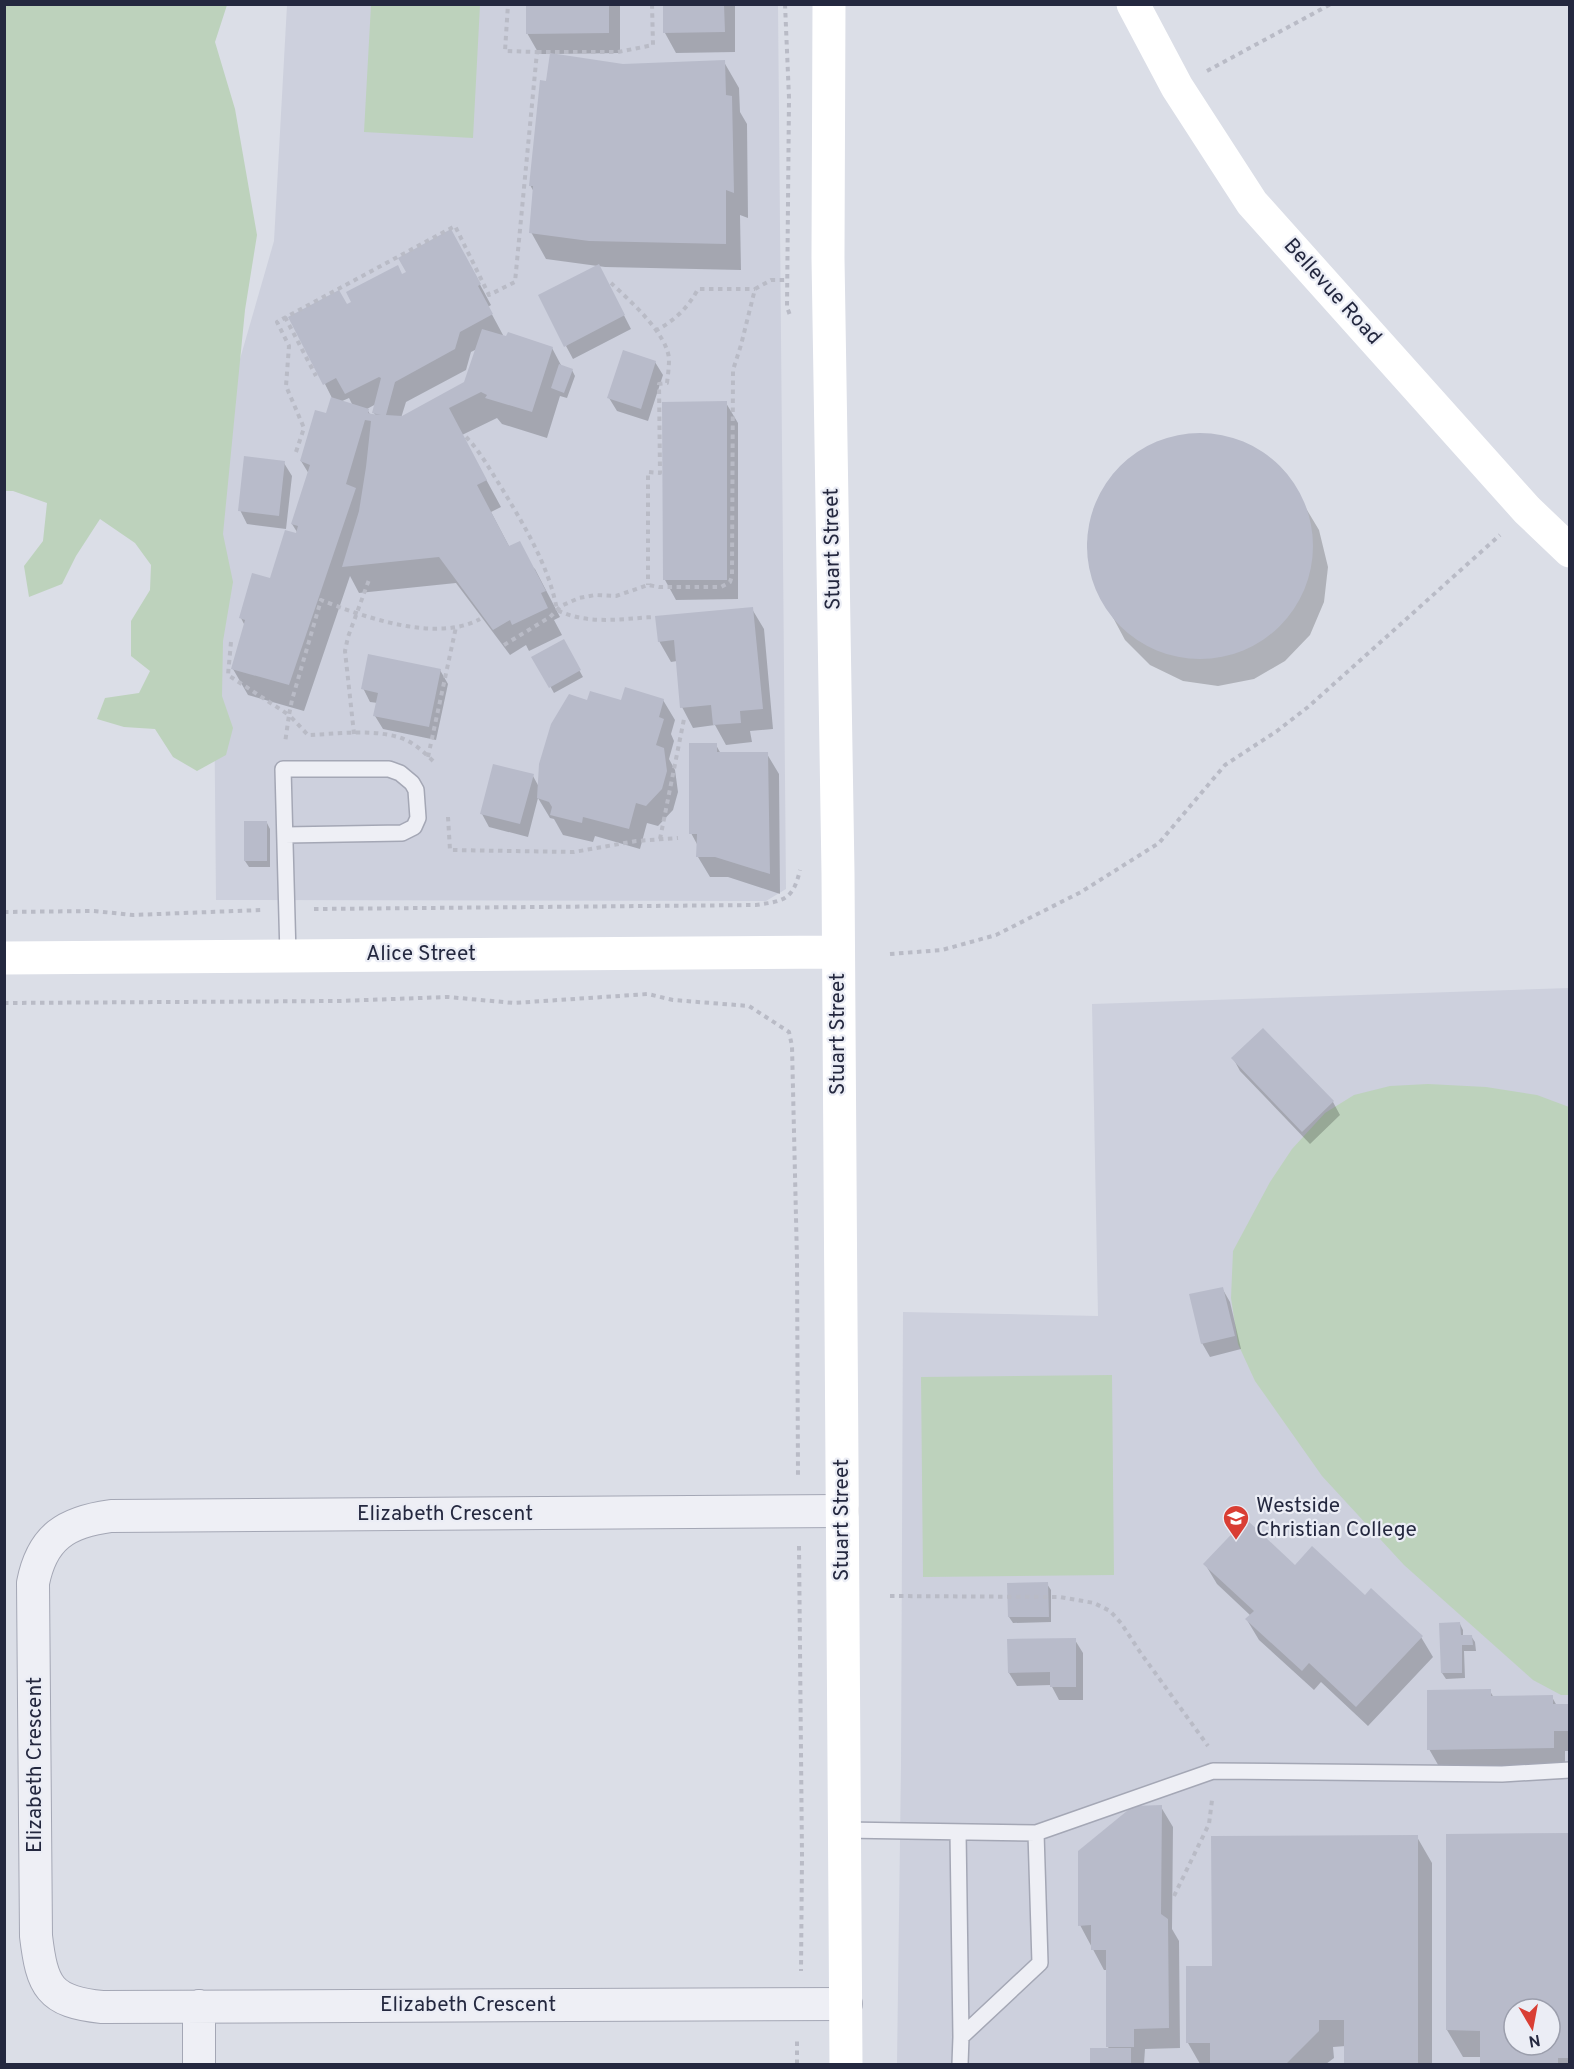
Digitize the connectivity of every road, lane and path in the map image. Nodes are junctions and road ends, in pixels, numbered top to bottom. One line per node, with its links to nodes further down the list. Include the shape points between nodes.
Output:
1 (508, 4): 7 (path, via 505,51)
2 (652, 4): 7 (path, via 653,45 618,52)
3 (784, 4): 9 (path, via 789,98)
4 (829, 4): 39 (street, Stuart Street, via 828,258)
5 (1133, 4): 8 (street, Bellevue Road)
6 (1331, 4): 8 (path)
7 (537, 52): 12 (path, via 514,282 489,295 455,226)
8 (1177, 87): 19 (street, Bellevue Road, via 1252,203 1527,510)
9 (787, 280): 11 (path, via 771,280); 13 (path, via 787,307)
10 (611, 283): 14 (path, via 641,311)
11 (755, 289): 14 (path, via 698,289 672,322); 21 (path, via 733,369 730,582 721,587)
12 (285, 317): 15 (path); 17 (path, via 277,322 289,346 286,386 304,428)
13 (794, 328)
14 (655, 331): 21 (path, via 669,358 667,383 659,384 660,473 648,472)
15 (316, 376)
16 (466, 437): 23 (path, via 528,533)
17 (296, 452)
18 (1503, 532): 40 (path, via 1308,707 1225,765 1159,843 1081,892 996,935 942,950)
19 (1569, 551)
20 (370, 577): 24 (path)
21 (648, 585): 23 (path, via 616,596 579,598)
22 (321, 600): 24 (path)
23 (557, 610): 25 (path, via 593,621); 29 (path)
24 (356, 614): 27 (path, via 405,626); 32 (path, via 345,651)
25 (653, 617)
26 (480, 619): 27 (path)
27 (456, 627): 33 (path)
28 (231, 642): 30 (path, via 228,675)
29 (504, 645)
30 (290, 715)
31 (684, 719): 35 (path)
32 (354, 734)
33 (428, 757)
34 (285, 835): 34 (lane, via 283,769 389,769 406,777 416,790 418,818 414,827 402,833); 37 (lane)
35 (660, 839)
36 (800, 860): 37 (path, via 793,891 781,902 756,905)
37 (286, 909): 38 (path, via 133,915 94,911); 41 (lane)
38 (4, 912)
39 (838, 952): 41 (street, Alice Street); 45 (street, Stuart Street)
40 (890, 954)
41 (288, 956): 42 (street, Alice Street)
42 (4, 958)
43 (4, 1003): 44 (path, via 448,997 514,1003 648,994 673,1000 749,1006 789,1032 792,1046)
44 (799, 1511): 45 (street, Elizabeth Crescent); 54 (path); 56 (street, Elizabeth Crescent, via 111,1516 90,1519 60,1533 45,1547 33,1583 36,1936 43,1977 66,2001 83,2005)
45 (842, 1511): 50 (street, Stuart Street)
46 (890, 1596): 47 (path, via 1060,1597 1110,1611)
47 (1213, 1753)
48 (1569, 1770): 52 (lane, via 1502,1774 1213,1771)
49 (1212, 1797): 53 (path, via 1209,1824)
50 (844, 1830): 51 (lane); 55 (street, Stuart Street)
51 (958, 1832): 52 (lane); 57 (lane)
52 (1036, 1833): 57 (lane, via 1040,1963)
53 (1174, 1896)
54 (799, 2004): 55 (street, Elizabeth Crescent); 56 (street, Elizabeth Crescent); 59 (path)
55 (846, 2004): 60 (street, Stuart Street)
56 (199, 2006): 58 (street)
57 (961, 2037): 61 (lane)
58 (199, 2064)
59 (797, 2064)
60 (846, 2064)
61 (960, 2064)

